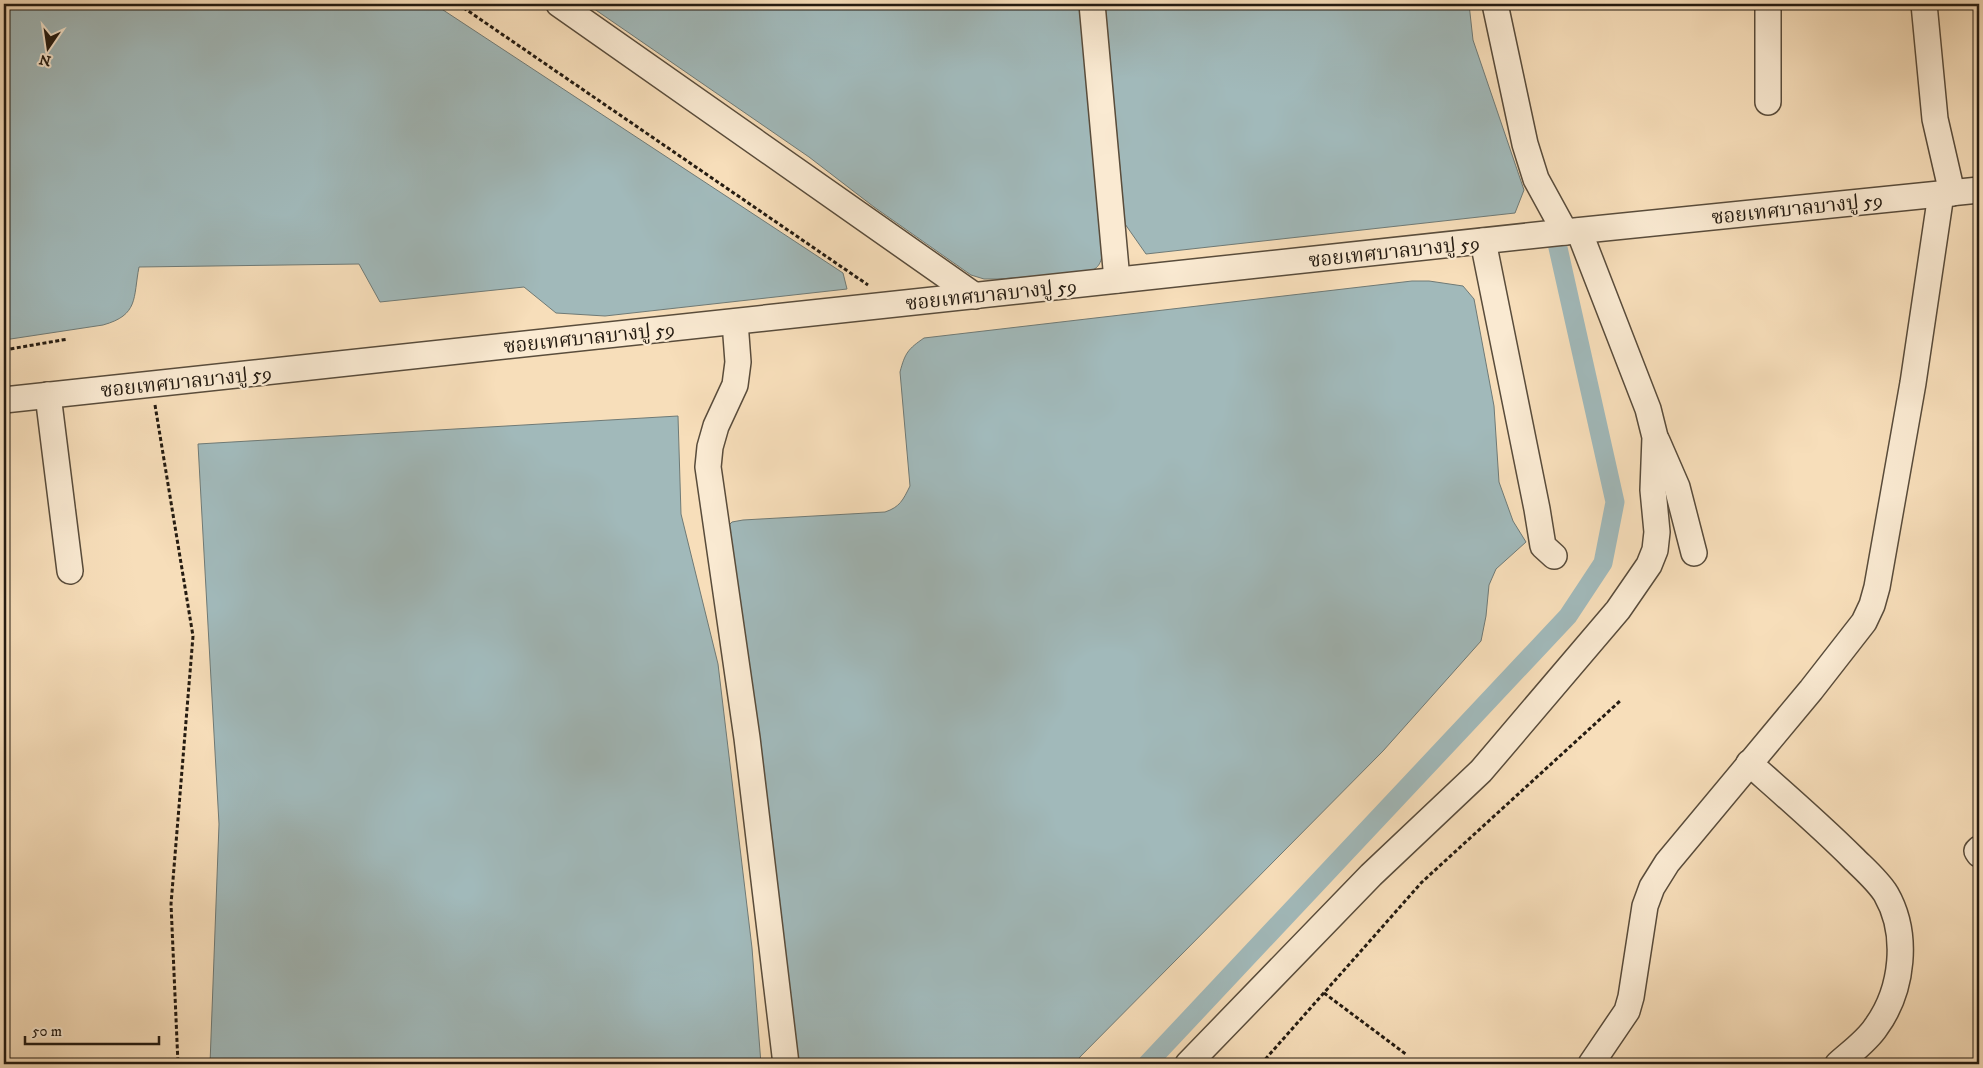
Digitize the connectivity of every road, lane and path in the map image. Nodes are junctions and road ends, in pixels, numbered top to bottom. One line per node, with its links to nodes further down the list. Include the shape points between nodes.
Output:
1 (458, 4): 14 (path, via 868,285)
2 (559, 4): 13 (street)
3 (1092, 4): 12 (street)
4 (1495, 4): 10 (street, via 1525,144 1536,179)
5 (1768, 4): 7 (street)
6 (1924, 4): 9 (street)
7 (1768, 102)
8 (1979, 190): 9 (street, ซอยเทศบาลบางปู 59)
9 (1946, 193): 10 (street, ซอยเทศบาลบางปู 59); 26 (street, via 1872,605 1864,622 1823,675)
10 (1572, 232): 11 (street, ซอยเทศบาลบางปู 59); 21 (street, via 1648,409)
11 (1483, 241): 12 (street, ซอยเทศบาลบางปู 59); 23 (street, via 1543,546)
12 (1118, 280): 13 (street, ซอยเทศบาลบางปู 59)
13 (975, 296): 14 (street, ซอยเทศบาลบางปู 59)
14 (887, 305): 15 (street, ซอยเทศบาลบางปู 59)
15 (735, 322): 18 (street, ซอยเทศบาลบางปู 59); 32 (street, via 736,385 716,426 708,467 747,738)
16 (68, 340): 17 (path)
17 (4, 350)
18 (151, 384): 19 (street, ซอยเทศบาลบางปู 59); 31 (path, via 193,636 171,904)
19 (48, 395): 20 (street, ซอยเทศบาลบางปู 59); 24 (street)
20 (4, 400)
21 (1655, 436): 22 (street, via 1677,487); 33 (street, via 1653,490 1658,532 1655,550 1649,565 1623,603 1481,770 1370,875)
22 (1694, 553)
23 (1554, 556)
24 (70, 571)
25 (1620, 701): 29 (path, via 1422,882)
26 (1749, 763): 35 (street, via 1652,887 1644,906 1627,1011); 36 (street, via 1867,872 1885,893 1896,917 1901,947 1898,977 1888,1010 1875,1029)
27 (1979, 850): 28 (street)
28 (1979, 854)
29 (1324, 993): 30 (path); 34 (path)
30 (1407, 1055)
31 (178, 1064)
32 (786, 1064)
33 (1188, 1064)
34 (1261, 1064)
35 (1591, 1064)
36 (1838, 1064)

